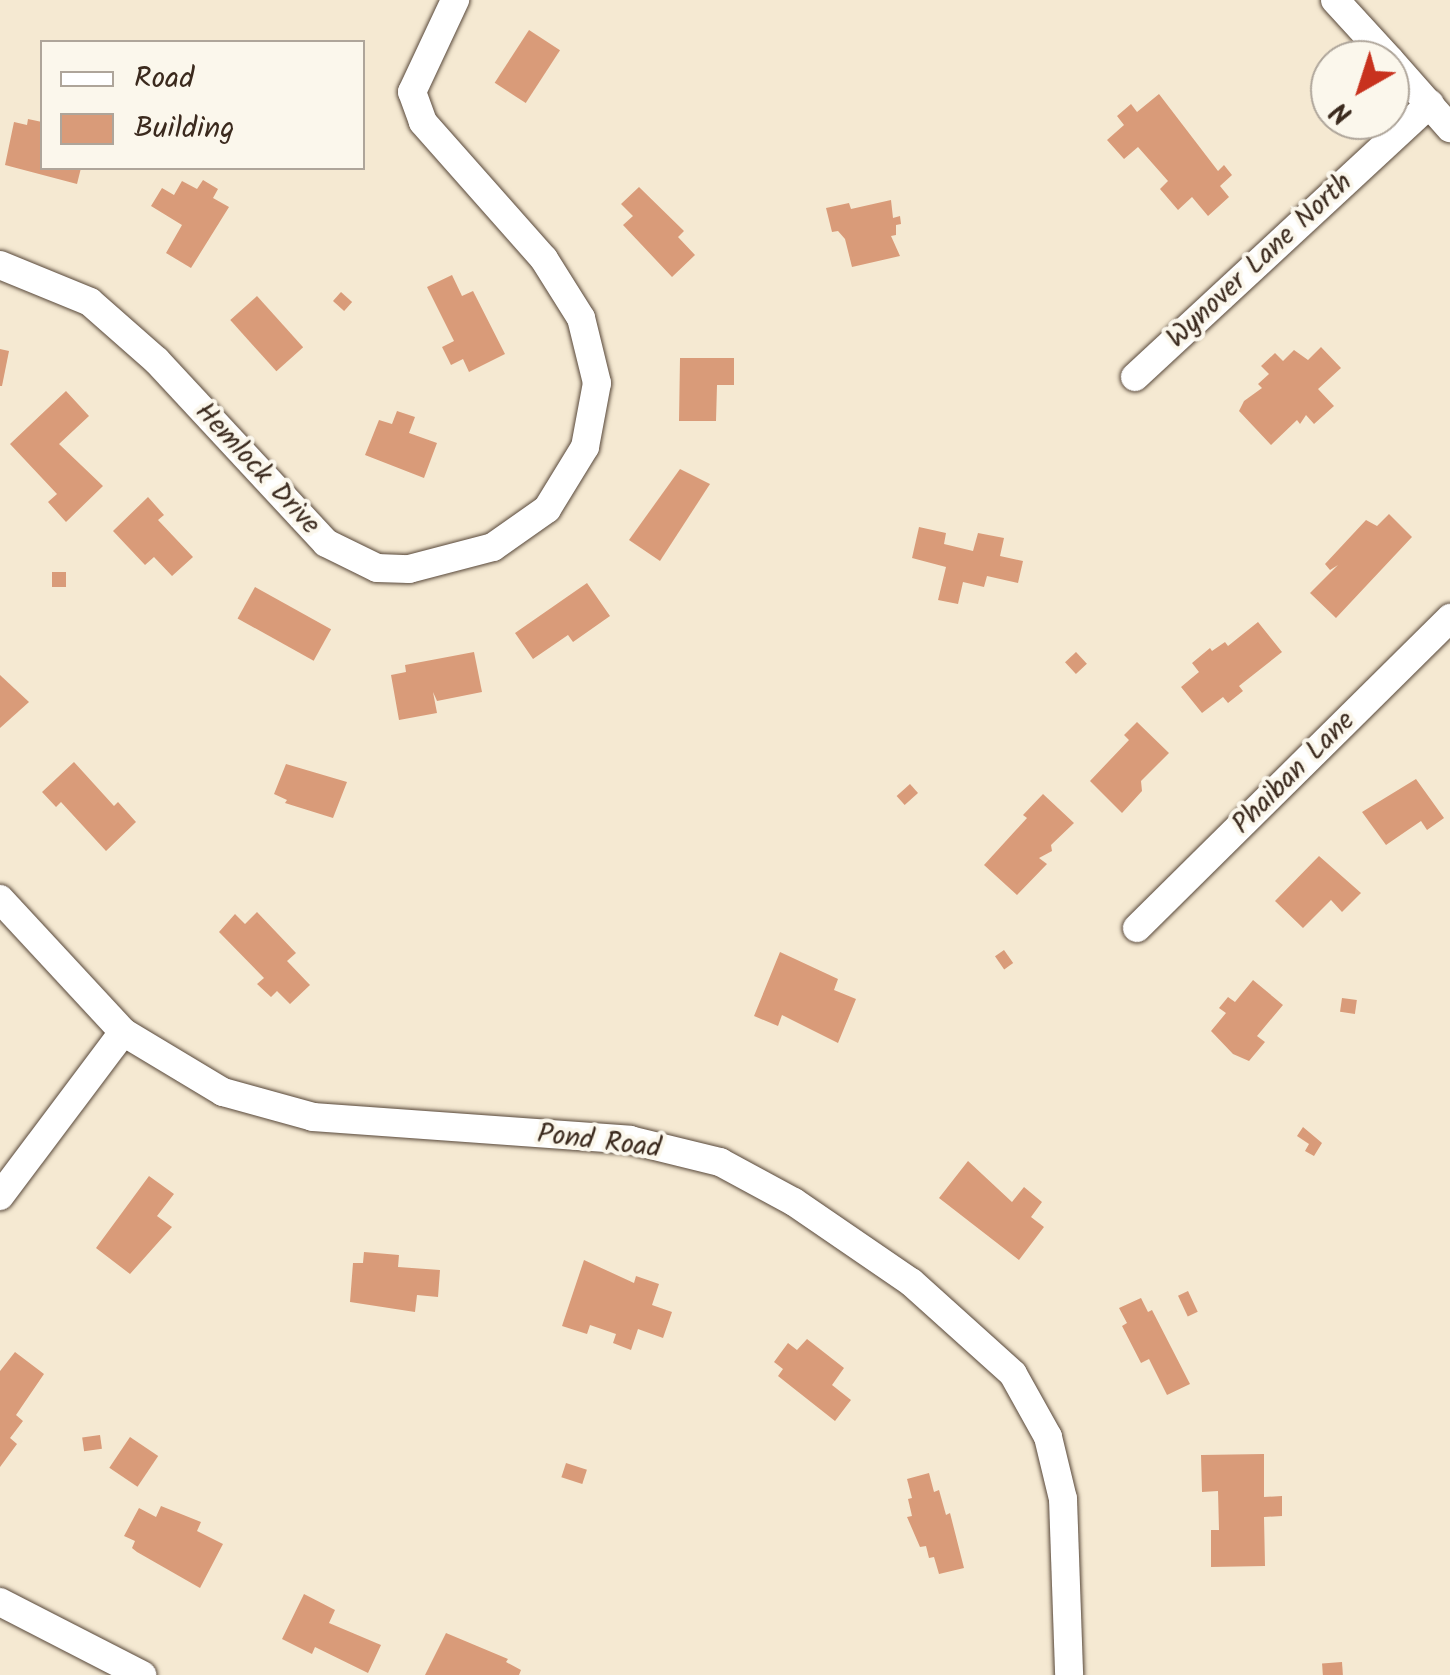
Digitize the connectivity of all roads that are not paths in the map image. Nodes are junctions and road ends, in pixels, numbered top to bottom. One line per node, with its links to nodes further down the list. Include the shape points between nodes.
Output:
1 (455, 0): 7 (street, Hemlock Drive, via 412,92 423,122 544,258 581,318 598,383 585,447 548,509 494,547 409,570 378,568 326,543 157,361 90,302)
2 (1335, 0): 3 (street)
3 (1372, 40)
4 (1410, 82): 5 (street)
5 (1430, 104): 6 (street); 8 (street, Wynover Lane North)
6 (1450, 128)
7 (0, 265)
8 (1134, 376)
9 (1450, 618): 11 (street, Phaiban Lane)
10 (0, 899): 12 (street, Pond Road)
11 (1137, 928)
12 (123, 1032): 13 (street); 16 (street, Pond Road, via 223,1092 313,1117 630,1140 720,1162 794,1202 911,1282 1013,1374 1048,1437 1063,1499)
13 (0, 1196)
14 (0, 1602): 15 (street)
15 (142, 1675)
16 (1069, 1675)

